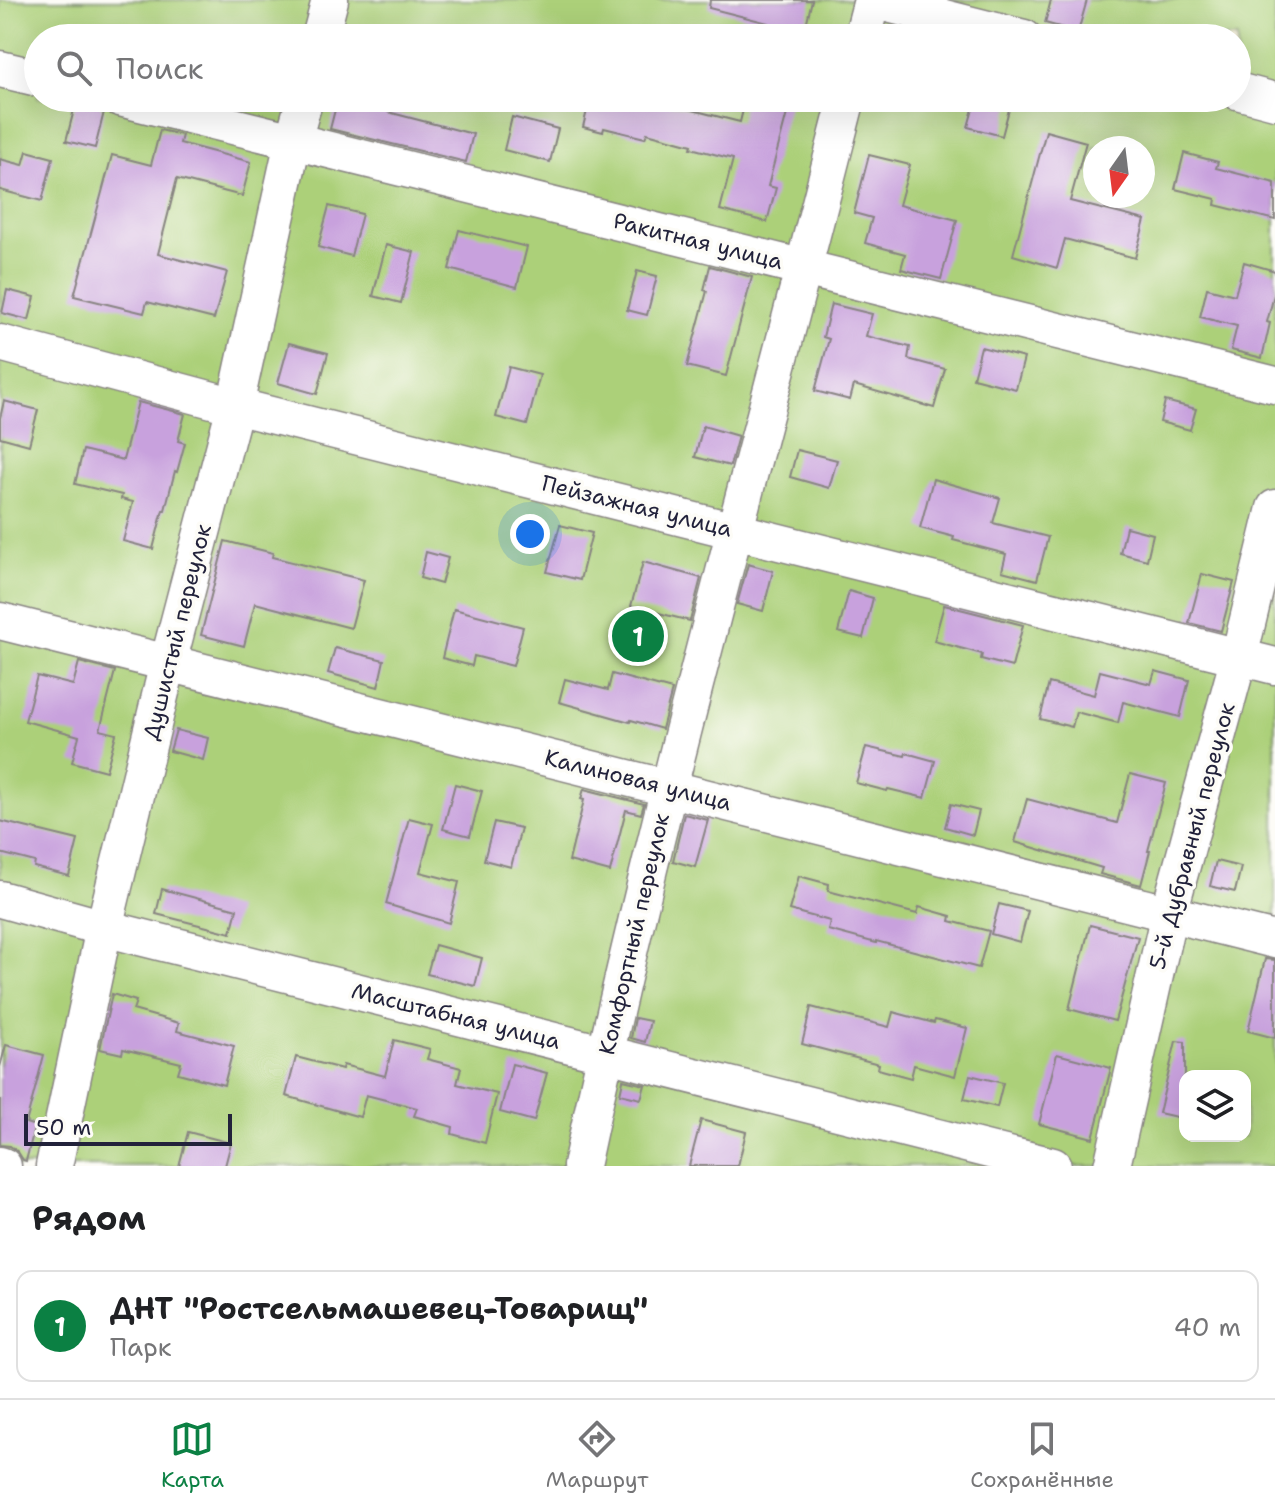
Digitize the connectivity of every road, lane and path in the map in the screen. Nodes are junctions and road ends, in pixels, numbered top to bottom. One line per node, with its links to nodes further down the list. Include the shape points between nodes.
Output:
1 (330, 0): 3 (lane)
2 (872, 0): 4 (lane); 5 (lane)
3 (324, 24)
4 (866, 24)
5 (968, 24)
6 (0, 69): 7 (lane)
7 (24, 75)
8 (1251, 95): 9 (lane)
9 (1275, 101)
10 (176, 112): 13 (lane, Ракитная улица)
11 (301, 112): 13 (lane, Душистый переулок)
12 (843, 112): 14 (lane, Комфортный переулок)
13 (293, 141): 14 (lane, Ракитная улица); 17 (lane, Душистый переулок)
14 (804, 267): 16 (lane, Ракитная улица); 19 (lane, Комфортный переулок)
15 (0, 343): 17 (lane, Пейзажная улица)
16 (1275, 385)
17 (235, 406): 19 (lane, Пейзажная улица); 22 (lane, Душистый переулок)
18 (1275, 508): 21 (lane, 5-й Дубравный переулок)
19 (735, 531): 21 (lane, Пейзажная улица); 24 (lane, Комфортный переулок)
20 (0, 621): 22 (lane, Калиновая улица)
21 (1239, 657): 23 (lane, Пейзажная улица); 26 (lane, 5-й Дубравный переулок)
22 (168, 663): 24 (lane, Калиновая улица); 27 (lane, Душистый переулок)
23 (1275, 666)
24 (669, 788): 26 (lane, Калиновая улица); 29 (lane, Комфортный переулок)
25 (0, 899): 27 (lane, Масштабная улица)
26 (1169, 913): 28 (lane, Калиновая улица); 33 (lane, 5-й Дубравный переулок)
27 (104, 928): 29 (lane, Масштабная улица); 30 (lane, Душистый переулок)
28 (1275, 940)
29 (605, 1053): 31 (lane, Комфортный переулок); 32 (lane, Масштабная улица)
30 (54, 1166)
31 (581, 1166)
32 (1053, 1166)
33 (1112, 1166)

